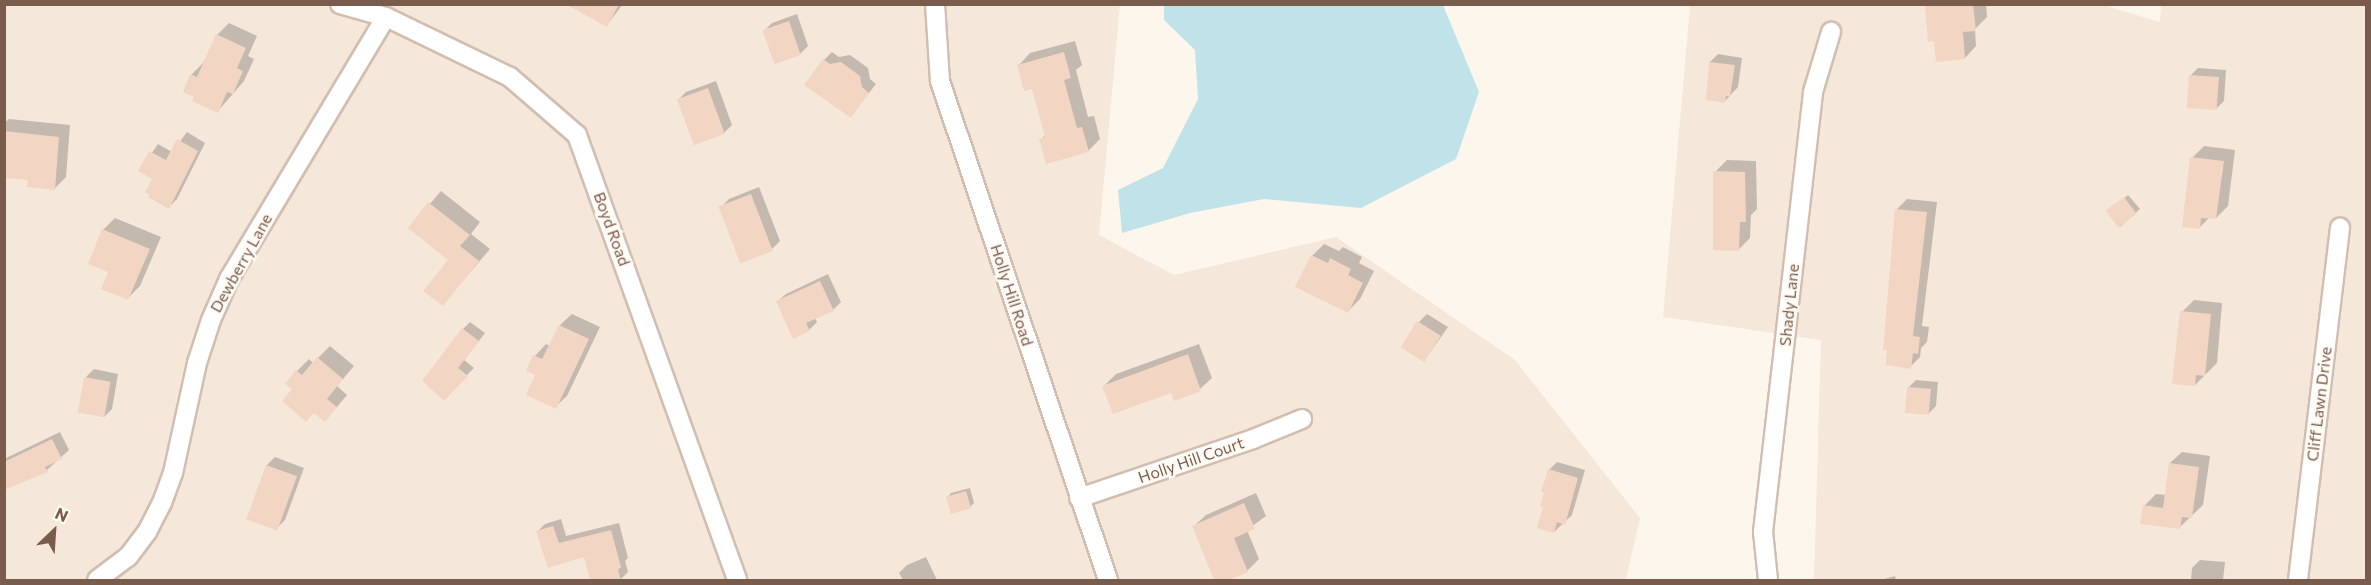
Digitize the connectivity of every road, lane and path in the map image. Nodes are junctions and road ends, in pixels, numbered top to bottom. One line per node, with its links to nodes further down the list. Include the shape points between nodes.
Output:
1 (340, 4): 3 (street, Boyd Road)
2 (935, 4): 7 (street, Holly Hill Road, via 940,81)
3 (386, 17): 8 (street, Dewberry Lane, via 229,279 197,363 173,473 162,504 128,557); 9 (street, Boyd Road, via 510,78 577,135)
4 (1831, 32): 11 (street, Shady Lane, via 1813,92 1763,532)
5 (2340, 227): 12 (street, Cliff Lawn Drive)
6 (1302, 419): 7 (street, Holly Hill Court)
7 (1079, 498): 10 (street, Holly Hill Road)
8 (97, 580)
9 (737, 580)
10 (1108, 580)
11 (1768, 580)
12 (2298, 580)

